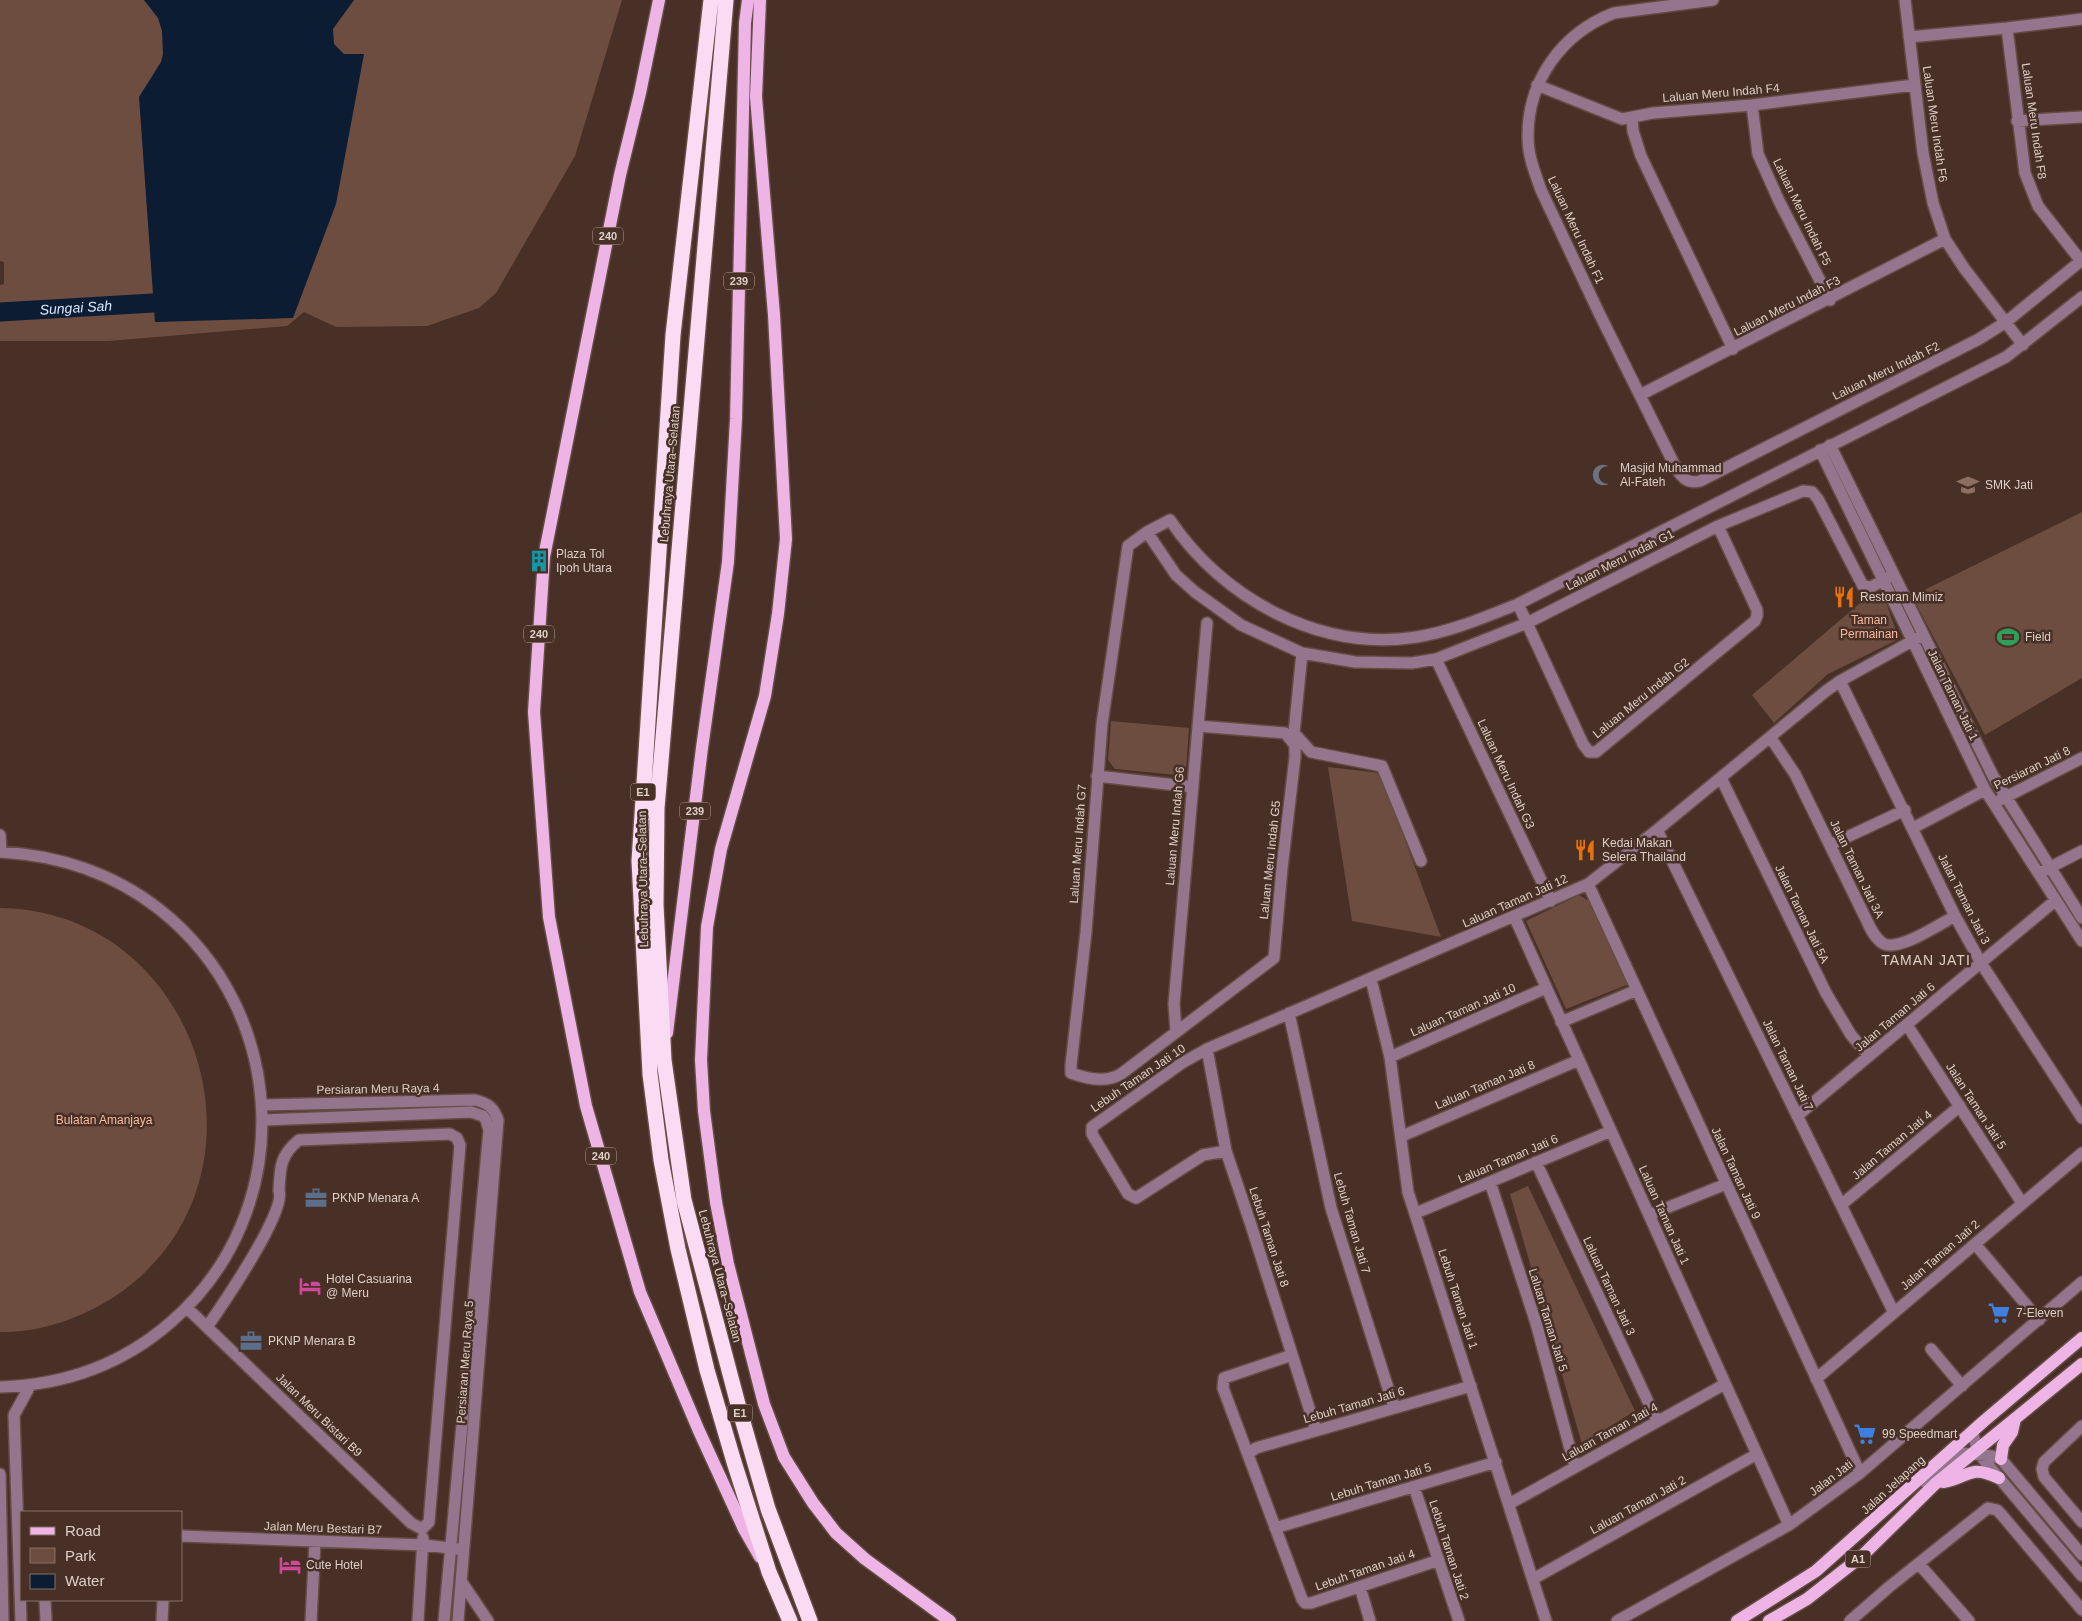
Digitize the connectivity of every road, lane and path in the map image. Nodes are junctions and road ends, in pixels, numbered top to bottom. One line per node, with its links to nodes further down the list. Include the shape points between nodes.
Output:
1 (659, 0): 145 (main road, 240, via 620,175 544,556 534,712 549,917 586,1106 640,1292 744,1529)
2 (711, 0): 145 (highway, Lebuhraya Utara–Selatan / E1, via 673,334 639,861 650,1074 661,1160 707,1370)
3 (726, 0): 77 (highway, Lebuhraya Utara–Selatan / E1, via 656,808 656,905)
4 (748, 0): 77 (main road, 239, via 736,419 728,562)
5 (760, 0): 170 (main road, via 756,97 774,315 786,538 765,696 721,848 707,927 701,1060 704,1111 728,1264 764,1404 784,1457 836,1533 865,1559)
6 (1713, 0): 11 (street, Laluan Meru Indah F1, via 1626,11 1601,18 1561,47)
7 (1905, 0): 10 (street, Laluan Meru Indah F6)
8 (2082, 19): 9 (street)
9 (2007, 28): 10 (street); 16 (street, Laluan Meru Indah F8)
10 (1910, 37): 12 (street, Laluan Meru Indah F6)
11 (1537, 85): 15 (street, Laluan Meru Indah F4, via 1616,117); 24 (street, Laluan Meru Indah F1, via 1528,139 1535,172)
12 (1914, 85): 13 (street, Laluan Meru Indah F4); 17 (street, Laluan Meru Indah F6, via 1922,153)
13 (1752, 105): 15 (street, Laluan Meru Indah F4, via 1653,113); 20 (street, Laluan Meru Indah F5, via 1758,154)
14 (2082, 117): 16 (street)
15 (1632, 118): 23 (street, via 1641,156)
16 (2017, 121): 18 (street, Laluan Meru Indah F8, via 2030,190 2038,206)
17 (1945, 239): 20 (street, Laluan Meru Indah F3); 21 (street, Laluan Meru Indah F6)
18 (2081, 261): 21 (street, Laluan Meru Indah F2)
19 (2082, 297): 22 (street)
20 (1830, 300): 23 (street, Laluan Meru Indah F3)
21 (2006, 322): 22 (street, Laluan Meru Indah F6); 26 (street, Laluan Meru Indah F2, via 1945,357 1700,481)
22 (2023, 345): 25 (street, via 2006,357)
23 (1733, 348): 24 (street, Laluan Meru Indah F3)
24 (1640, 395): 26 (street, Laluan Meru Indah F1, via 1680,474)
25 (1825, 447): 29 (street, Jalan Taman Jati 1); 31 (street, Jalan Taman Jati 1); 32 (street)
26 (1688, 482)
27 (1718, 526): 30 (street, Laluan Meru Indah G1, via 1803,491 1812,492); 34 (street, Laluan Meru Indah G1); 34 (street, Laluan Meru Indah G2, via 1757,610 1755,621 1596,752 1590,752 1583,744)
28 (1147, 532): 32 (street, Laluan Meru Indah G7, via 1170,520 1194,553 1251,601 1296,623 1340,635 1383,640 1417,637 1460,628); 37 (street, Laluan Meru Indah G1, via 1176,575 1195,592 1241,624); 43 (street, Laluan Meru Indah G7, via 1128,546)
29 (1868, 549): 30 (street); 31 (street, Jalan Taman Jati 1)
30 (1848, 558): 31 (street, Laluan Meru Indah G1, via 1863,586 1871,587)
31 (1888, 578): 35 (street, Jalan Taman Jati 1); 36 (street, Jalan Taman Jati 1)
32 (1518, 604): 34 (street, Laluan Meru Indah G2)
33 (1207, 623): 40 (street, Laluan Meru Indah G6)
34 (1527, 623): 38 (street, Laluan Meru Indah G1)
35 (1923, 636): 36 (street, Laluan Taman Jati 12); 47 (street, Jalan Taman Jati 1)
36 (1912, 641): 39 (street, Laluan Taman Jati 12); 46 (street, Jalan Taman Jati 1)
37 (1302, 653): 38 (street, Laluan Meru Indah G1, via 1372,663); 56 (street, via 1294,733 1311,752 1382,766)
38 (1436, 659): 61 (street, Laluan Meru Indah G3)
39 (1840, 681): 41 (street, Laluan Taman Jati 12); 49 (street, Jalan Taman Jati 3)
40 (1198, 726): 45 (street, Laluan Meru Indah G6); 73 (street, Laluan Meru Indah G5, via 1285,733 1295,745 1296,757 1274,958)
41 (1770, 736): 44 (street, Laluan Taman Jati 12); 53 (street, Jalan Taman Jati 3A, via 1795,774)
42 (2082, 758): 47 (street, Persiaran Jati 8)
43 (1097, 776): 45 (street); 73 (street, Laluan Meru Indah G7, via 1086,932 1071,1073 1082,1077 1115,1078)
44 (1721, 778): 51 (street, Laluan Taman Jati 12); 75 (street, Jalan Taman Jati 5A, via 1826,993 1851,1035)
45 (1193, 787): 73 (street, Laluan Meru Indah G6, via 1174,1004)
46 (1985, 790): 48 (street, Jalan Taman Jati 1); 50 (street)
47 (2006, 797): 48 (street, Persiaran Jati 8); 57 (street, Jalan Taman Jati 1)
48 (1993, 802): 58 (street, Jalan Taman Jati 1)
49 (1905, 810): 50 (street, Jalan Taman Jati 3); 53 (street)
50 (1913, 828): 63 (street, Jalan Taman Jati 3)
51 (1658, 830): 59 (street, Laluan Taman Jati 12); 83 (street, Jalan Taman Jati 7)
52 (0, 835): 54 (street)
53 (1830, 845): 63 (street, Jalan Taman Jati 3A, via 1875,936 1884,944 1905,942)
54 (0, 852): 79 (street, via 48,858 92,871 127,887 187,934 232,996 247,1031 257,1067)
55 (2082, 852): 57 (street)
56 (1421, 861)
57 (2050, 868): 58 (street); 64 (street, Jalan Taman Jati 1)
58 (2039, 873): 60 (street, Jalan Taman Jati 1)
59 (1588, 884): 61 (street, Laluan Taman Jati 12); 69 (street, Jalan Taman Jati 9)
60 (2056, 900): 65 (street, Jalan Taman Jati 1); 66 (street, Jalan Taman Jati 6)
61 (1550, 901): 62 (street, Laluan Taman Jati 12)
62 (1514, 916): 67 (street, Laluan Taman Jati 12); 68 (street, Laluan Taman Jati 1)
63 (1955, 916): 66 (street, Jalan Taman Jati 3)
64 (2082, 918)
65 (2082, 941)
66 (1981, 962): 72 (street, Jalan Taman Jati 6); 84 (street, Jalan Taman Jati 3)
67 (1370, 979): 70 (street, Laluan Taman Jati 12); 76 (street, Lebuh Taman Jati 1)
68 (1546, 988): 71 (street, Laluan Taman Jati 1); 76 (street, Laluan Taman Jati 10)
69 (1637, 990): 71 (street); 92 (street, Jalan Taman Jati 9)
70 (1289, 1013): 74 (street, Laluan Taman Jati 12); 113 (street, Lebuh Taman Jati 7, via 1331,1208)
71 (1562, 1022): 78 (street, Laluan Taman Jati 1)
72 (1907, 1025): 75 (street, Jalan Taman Jati 6); 80 (street, Jalan Taman Jati 5)
73 (1176, 1031)
74 (1207, 1049): 88 (street, Lebuh Taman Jati 8); 88 (street, Lebuh Taman Jati 10, via 1094,1125 1091,1131 1128,1194 1136,1198 1203,1155)
75 (1869, 1056): 83 (street, Jalan Taman Jati 6)
76 (1390, 1057): 87 (street, Lebuh Taman Jati 1)
77 (664, 1060): 169 (highway, Lebuhraya Utara–Selatan / E1, via 684,1200 768,1508)
78 (1579, 1060): 86 (street, Laluan Taman Jati 1); 87 (street, Laluan Taman Jati 8)
79 (262, 1105): 81 (street, Persiaran Meru Raya 4, via 476,1100); 85 (street)
80 (1960, 1106): 93 (street, Jalan Taman Jati 5); 94 (street, Jalan Taman Jati 4)
81 (492, 1107): 82 (street); 140 (street, Persiaran Meru Raya 5, via 498,1120)
82 (483, 1116): 85 (street, Persiaran Meru Raya 4, via 471,1112); 139 (street, Persiaran Meru Raya 5, via 489,1130)
83 (1797, 1116): 94 (street, Jalan Taman Jati 7)
84 (2082, 1118)
85 (263, 1120): 99 (street, via 254,1193 243,1222 213,1276)
86 (1611, 1131): 90 (street, Laluan Taman Jati 6); 96 (street, Laluan Taman Jati 1)
87 (1402, 1136): 95 (street, Lebuh Taman Jati 1, via 1408,1192)
88 (1226, 1152): 105 (street, Lebuh Taman Jati 8)
89 (2082, 1153): 93 (street, Jalan Taman Jati 2)
90 (1536, 1162): 91 (street, Laluan Taman Jati 6); 115 (street, Laluan Taman Jati 3)
91 (1490, 1182): 95 (street, Laluan Taman Jati 6); 124 (street, Laluan Taman Jati 5, via 1536,1323)
92 (1726, 1184): 96 (street); 107 (street, Jalan Taman Jati 9)
93 (2022, 1203): 97 (street, Jalan Taman Jati 2)
94 (1841, 1205): 100 (street, Jalan Taman Jati 7)
95 (1416, 1213): 110 (street, Lebuh Taman Jati 1)
96 (1649, 1215): 108 (street, Laluan Taman Jati 1)
97 (1974, 1244): 100 (street, Jalan Taman Jati 2); 101 (street)
98 (2082, 1282): 101 (street, Jalan Jati)
99 (187, 1308): 102 (street, Jalan Meru Bistari B9); 109 (street, via 153,1337 115,1360 73,1377)
100 (1894, 1313): 107 (street, Jalan Taman Jati 2)
101 (2039, 1320): 111 (street, Jalan Jati)
102 (207, 1327): 135 (street, Jalan Meru Bistari B9, via 411,1523); 135 (street, via 248,1267 277,1208 282,1164 291,1146 299,1140 450,1134 457,1138 460,1145 429,1522)
103 (2082, 1338): 118 (main road, Jalan Jelapang / A1)
104 (1931, 1348): 111 (street)
105 (1292, 1355): 117 (street, Lebuh Taman Jati 8); 120 (street, via 1224,1378 1223,1388)
106 (2082, 1364): 114 (main road, A1)
107 (1816, 1379): 126 (street, Jalan Taman Jati 9)
108 (1725, 1384): 115 (street, Laluan Taman Jati 4); 121 (street, Laluan Taman Jati 1)
109 (30, 1386): 112 (street); 144 (street, via 14,1415)
110 (1471, 1386): 113 (street, Lebuh Taman Jati 6); 123 (street, Lebuh Taman Jati 1)
111 (1962, 1386): 126 (street, Jalan Jati)
112 (0, 1387)
113 (1394, 1407): 117 (street, Lebuh Taman Jati 6)
114 (2015, 1419): 119 (main road, A1); 122 (main road, via 2012,1432 2003,1445)
115 (1657, 1421): 124 (street, Laluan Taman Jati 4)
116 (2082, 1426): 131 (street, via 2044,1462 2042,1469 2044,1477)
117 (1316, 1430): 120 (street, Lebuh Taman Jati 6, via 1256,1448)
118 (1972, 1432): 119 (street); 132 (main road, Jalan Jelapang / A1)
119 (1976, 1452): 122 (street); 127 (street); 128 (main road, A1); 132 (street, via 1954,1457)
120 (1248, 1454): 134 (street)
121 (1757, 1454): 133 (street, Laluan Taman Jati 1); 148 (street, Laluan Taman Jati 2)
122 (2002, 1459): 141 (street)
123 (1496, 1462): 129 (street, Lebuh Taman Jati 5); 130 (street, Lebuh Taman Jati 1)
124 (1575, 1467): 130 (street, Laluan Taman Jati 4)
125 (0, 1474): 147 (street)
126 (1860, 1474): 133 (street, Jalan Jati)
127 (2000, 1478): 128 (main road, via 1981,1471); 146 (street)
128 (1935, 1484): 176 (main road, A1, via 1862,1556 1807,1599)
129 (1414, 1487): 134 (street, Lebuh Taman Jati 5); 142 (street, Lebuh Taman Jati 2)
130 (1509, 1504): 148 (street, Lebuh Taman Jati 1)
131 (2082, 1522)
132 (1870, 1524): 175 (main road, Jalan Jelapang / A1, via 1816,1570)
133 (1789, 1525): 174 (street, Jalan Jati)
134 (1275, 1528): 150 (street, Lebuh Taman Jati 4, via 1305,1603)
135 (422, 1529): 138 (street)
136 (182, 1536): 137 (street, Jalan Meru Bestari B7)
137 (315, 1542): 138 (street, Jalan Meru Bestari B7); 162 (street)
138 (424, 1545): 139 (street, Jalan Meru Bestari B7); 163 (street)
139 (450, 1548): 140 (street, Jalan Meru Bestari B7); 164 (street, Persiaran Meru Raya 5)
140 (464, 1550): 149 (street, Persiaran Meru Raya 5)
141 (2082, 1555)
142 (1439, 1560): 150 (street, Lebuh Taman Jati 4); 172 (street, Lebuh Taman Jati 2)
143 (1919, 1564): 156 (street, via 1982,1512 1988,1508 1997,1510); 157 (street); 177 (street)
144 (19, 1572): 147 (street); 151 (street)
145 (769, 1572): 168 (highway, Lebuhraya Utara–Selatan / E1)
146 (2082, 1576)
147 (3, 1578): 158 (street)
148 (1533, 1580): 173 (street, Lebuh Taman Jati 1)
149 (461, 1582): 155 (street); 165 (street, Persiaran Meru Raya 5)
150 (1360, 1587): 171 (street)
151 (20, 1596)
152 (20, 1601): 159 (street)
153 (45, 1601): 160 (street)
154 (163, 1601): 161 (street)
155 (478, 1607): 166 (street); 167 (street)
156 (2082, 1610)
157 (1853, 1620)
158 (3, 1621)
159 (21, 1621)
160 (46, 1621)
161 (162, 1621)
162 (311, 1621)
163 (418, 1621)
164 (444, 1621)
165 (458, 1621)
166 (477, 1621)
167 (488, 1621)
168 (790, 1621)
169 (810, 1621)
170 (950, 1621)
171 (1370, 1621)
172 (1458, 1621)
173 (1546, 1621)
174 (1617, 1621)
175 (1737, 1621)
176 (1769, 1621)
177 (1969, 1621)

